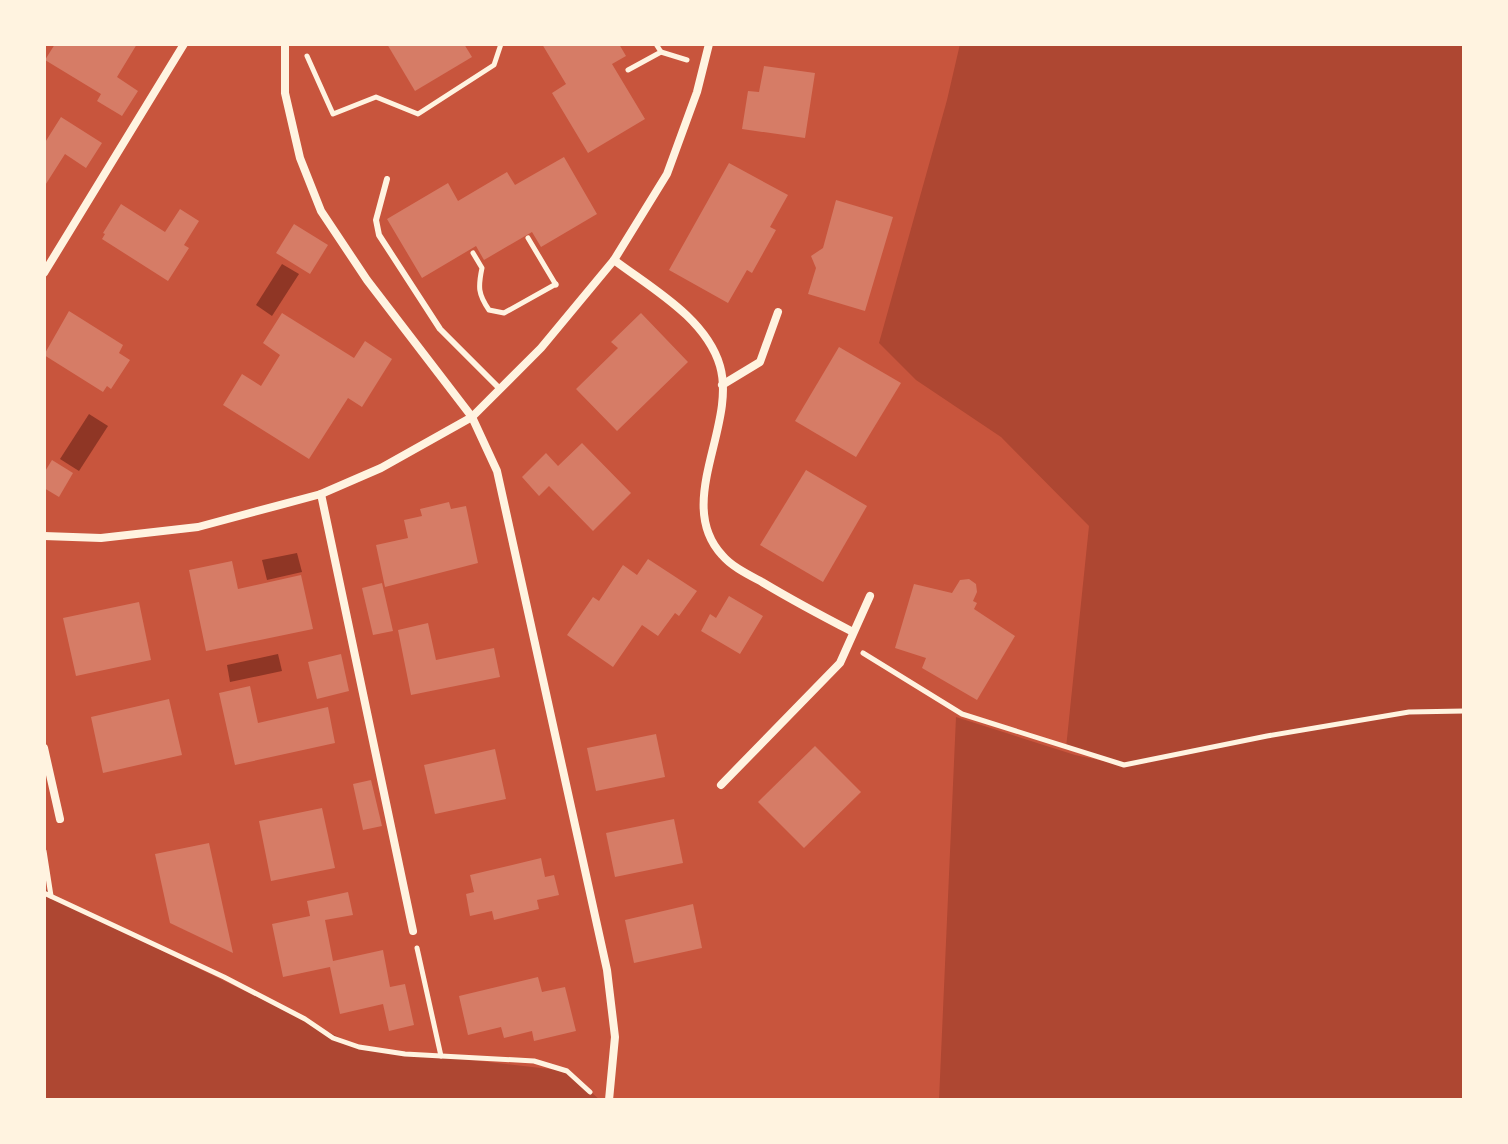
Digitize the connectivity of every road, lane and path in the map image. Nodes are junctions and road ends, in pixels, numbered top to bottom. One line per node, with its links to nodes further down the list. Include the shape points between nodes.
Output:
1 (184, 44): 12 (street)
2 (285, 44): 18 (street, via 285,93 300,158 321,211)
3 (302, 44): 4 (path, via 333,114 376,97 418,114 494,65)
4 (501, 44)
5 (656, 44): 7 (path, via 661,52)
6 (709, 44): 11 (street, via 667,174)
7 (628, 70)
8 (387, 179): 17 (lane, via 376,220 379,235 440,329)
9 (528, 238): 13 (path)
10 (473, 253): 13 (path, via 482,268 479,296 489,310 504,313)
11 (614, 260): 14 (street); 16 (street, via 704,335 720,365)
12 (44, 273)
13 (556, 284): 14 (path)
14 (581, 299): 17 (street)
15 (778, 312): 16 (street, via 760,362)
16 (722, 385): 22 (street, via 702,518 711,538 721,555 742,571)
17 (500, 389): 18 (street)
18 (472, 417): 19 (street, via 381,468); 34 (street, via 497,471 607,970 615,1037)
19 (321, 494): 20 (street, via 198,527 101,538); 31 (street)
20 (44, 536)
21 (870, 596): 22 (street)
22 (853, 632): 23 (street)
23 (848, 644): 24 (path, via 962,714 1124,765 1409,712); 26 (street, via 840,663 811,696)
24 (1464, 711)
25 (44, 748): 27 (street)
26 (721, 785)
27 (60, 819)
28 (44, 851): 30 (path)
29 (44, 893): 30 (path)
30 (51, 897): 32 (path, via 224,977 333,1038 376,1051)
31 (413, 931): 32 (path)
32 (441, 1056): 33 (path, via 534,1061 567,1071)
33 (600, 1100)
34 (609, 1100)

